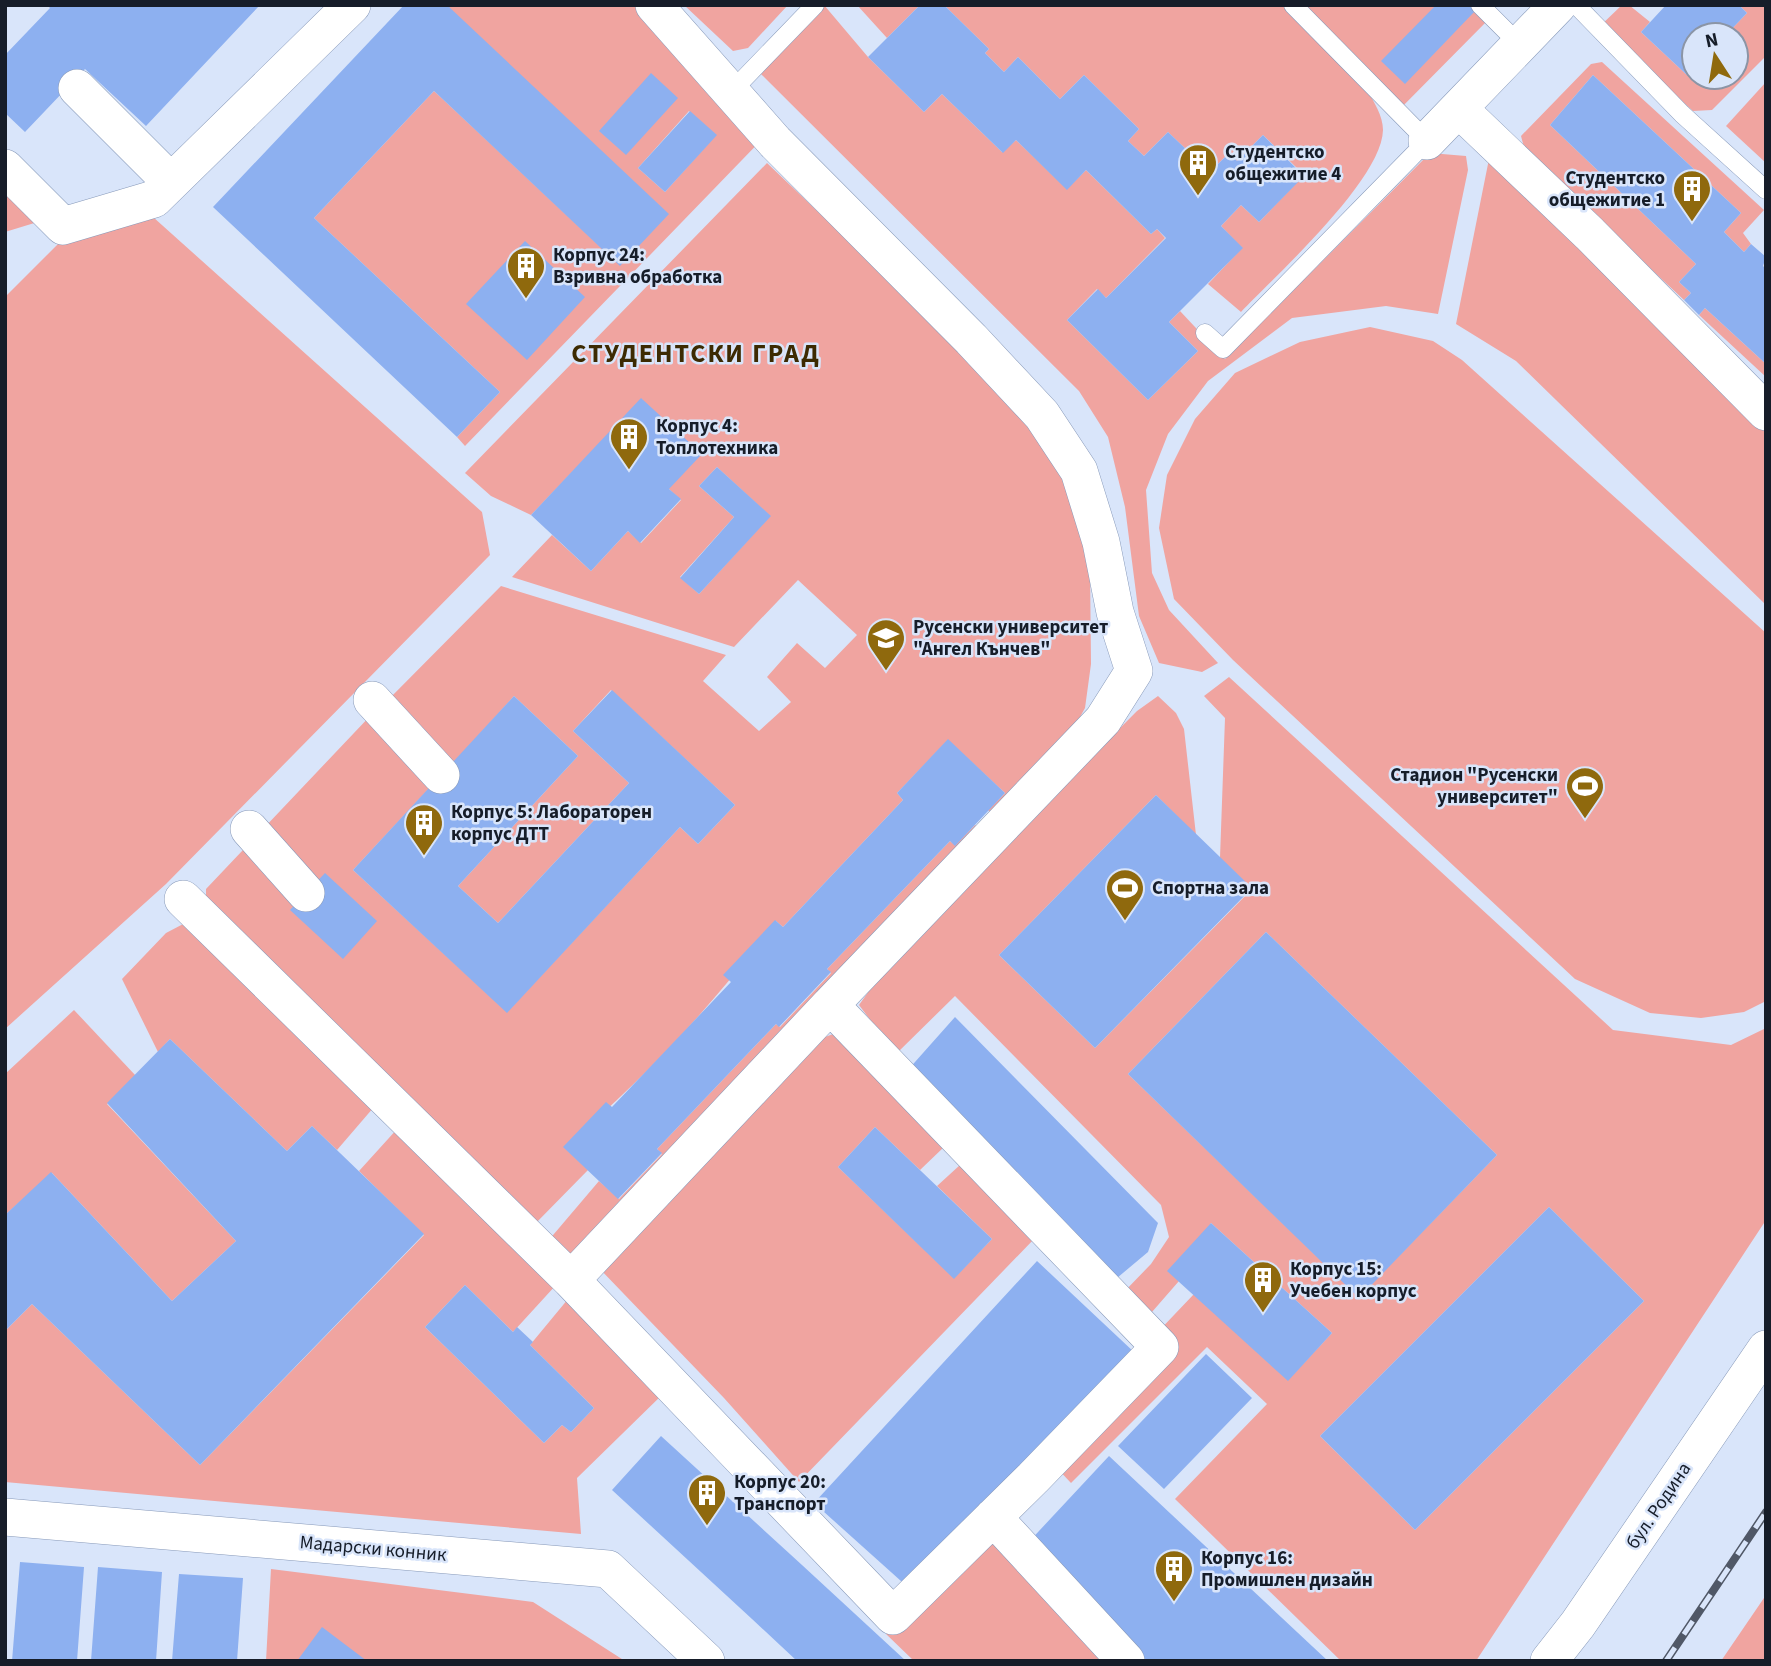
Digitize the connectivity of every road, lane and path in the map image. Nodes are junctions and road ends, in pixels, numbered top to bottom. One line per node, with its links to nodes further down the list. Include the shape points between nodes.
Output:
1 (352, 5): 14 (street)
2 (654, 5): 10 (street)
3 (815, 5): 10 (lane)
4 (1293, 5): 12 (lane)
5 (1480, 5): 8 (lane)
6 (1558, 5): 8 (street)
7 (1576, 5): 15 (lane, via 1682,114)
8 (1520, 45): 11 (street)
9 (77, 88): 14 (street)
10 (731, 92): 23 (street, via 1042,415 1079,471 1134,671 1103,720)
11 (1459, 109): 12 (street); 17 (street)
12 (1427, 141): 16 (lane, via 1223,349)
13 (5, 168): 14 (street, via 63,226 154,199)
14 (171, 182)
15 (1766, 190)
16 (1205, 333)
17 (1766, 412)
18 (372, 700): 19 (street)
19 (441, 775)
20 (249, 829): 21 (street)
21 (306, 893)
22 (183, 900): 24 (street)
23 (830, 1005): 24 (street); 27 (street, via 1160,1347)
24 (571, 1280): 27 (street, via 893,1616)
25 (1766, 1349): 30 (street, бул. Родина)
26 (5, 1517): 28 (street, Мадарски конник, via 608,1569)
27 (993, 1517): 29 (street)
28 (706, 1661)
29 (1126, 1661)
30 (1549, 1661)

